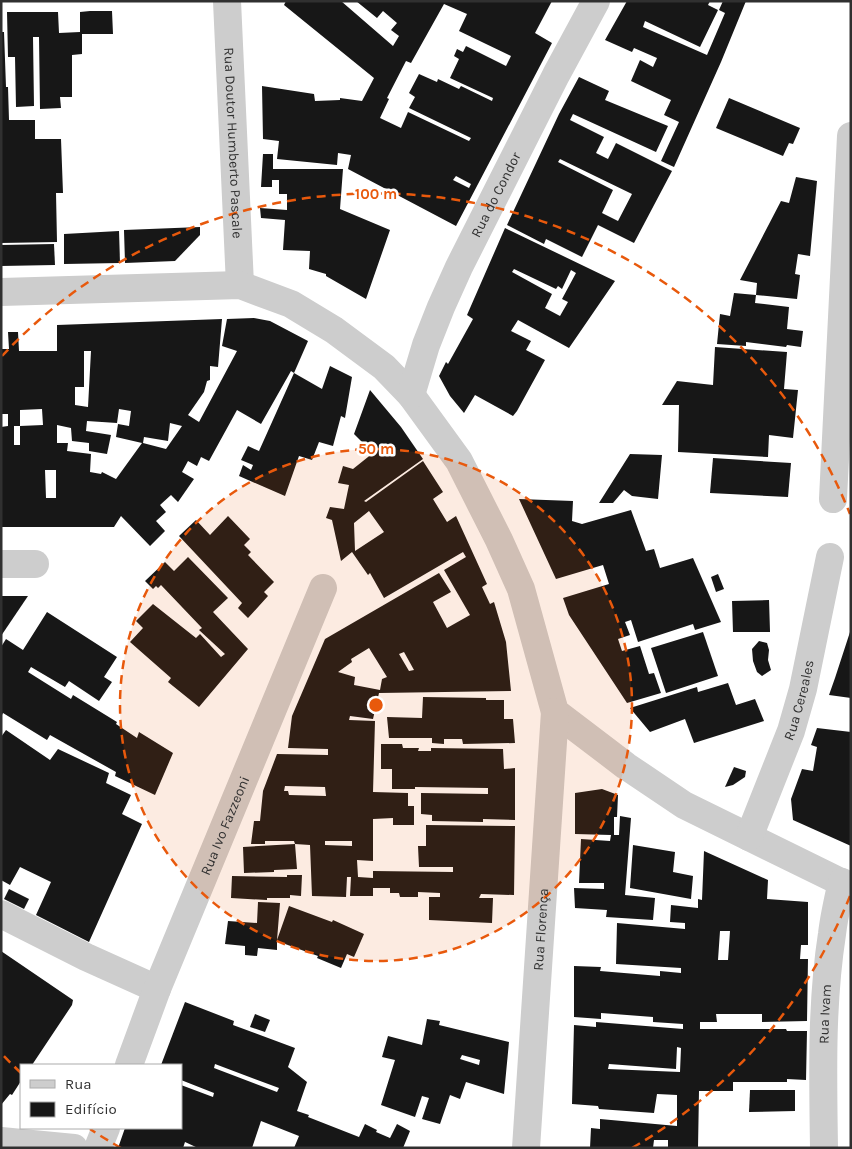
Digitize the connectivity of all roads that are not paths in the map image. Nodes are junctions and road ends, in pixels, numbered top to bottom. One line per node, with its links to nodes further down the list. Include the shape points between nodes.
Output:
1 (227, 1): 4 (street, Rua Doutor Humberto Pascale)
2 (596, 1): 6 (street, Rua do Condor, via 459,267 429,337)
3 (851, 136): 7 (street)
4 (240, 285): 5 (street); 6 (street, Rua Florença, via 291,304 334,330 384,367)
5 (1, 292)
6 (411, 395): 12 (street, Rua Florença, via 459,461 521,588)
7 (833, 499)
8 (830, 557): 13 (street, Rua Cereales, via 804,689)
9 (1, 564): 10 (street)
10 (36, 564)
11 (323, 588): 16 (street, Rua Ivo Fazzeoni)
12 (555, 712): 13 (street, via 684,805); 20 (street, Rua Florença)
13 (750, 837): 14 (street)
14 (846, 885): 23 (street, Rua Ivam, via 832,934 826,990 822,1074)
15 (1, 914): 16 (street)
16 (157, 989): 17 (street, Rua Ivo Fazzeoni)
17 (129, 1064)
18 (106, 1129): 22 (street)
19 (1, 1141): 21 (street)
20 (521, 1147)
21 (74, 1148)
22 (98, 1148)
23 (824, 1148)

